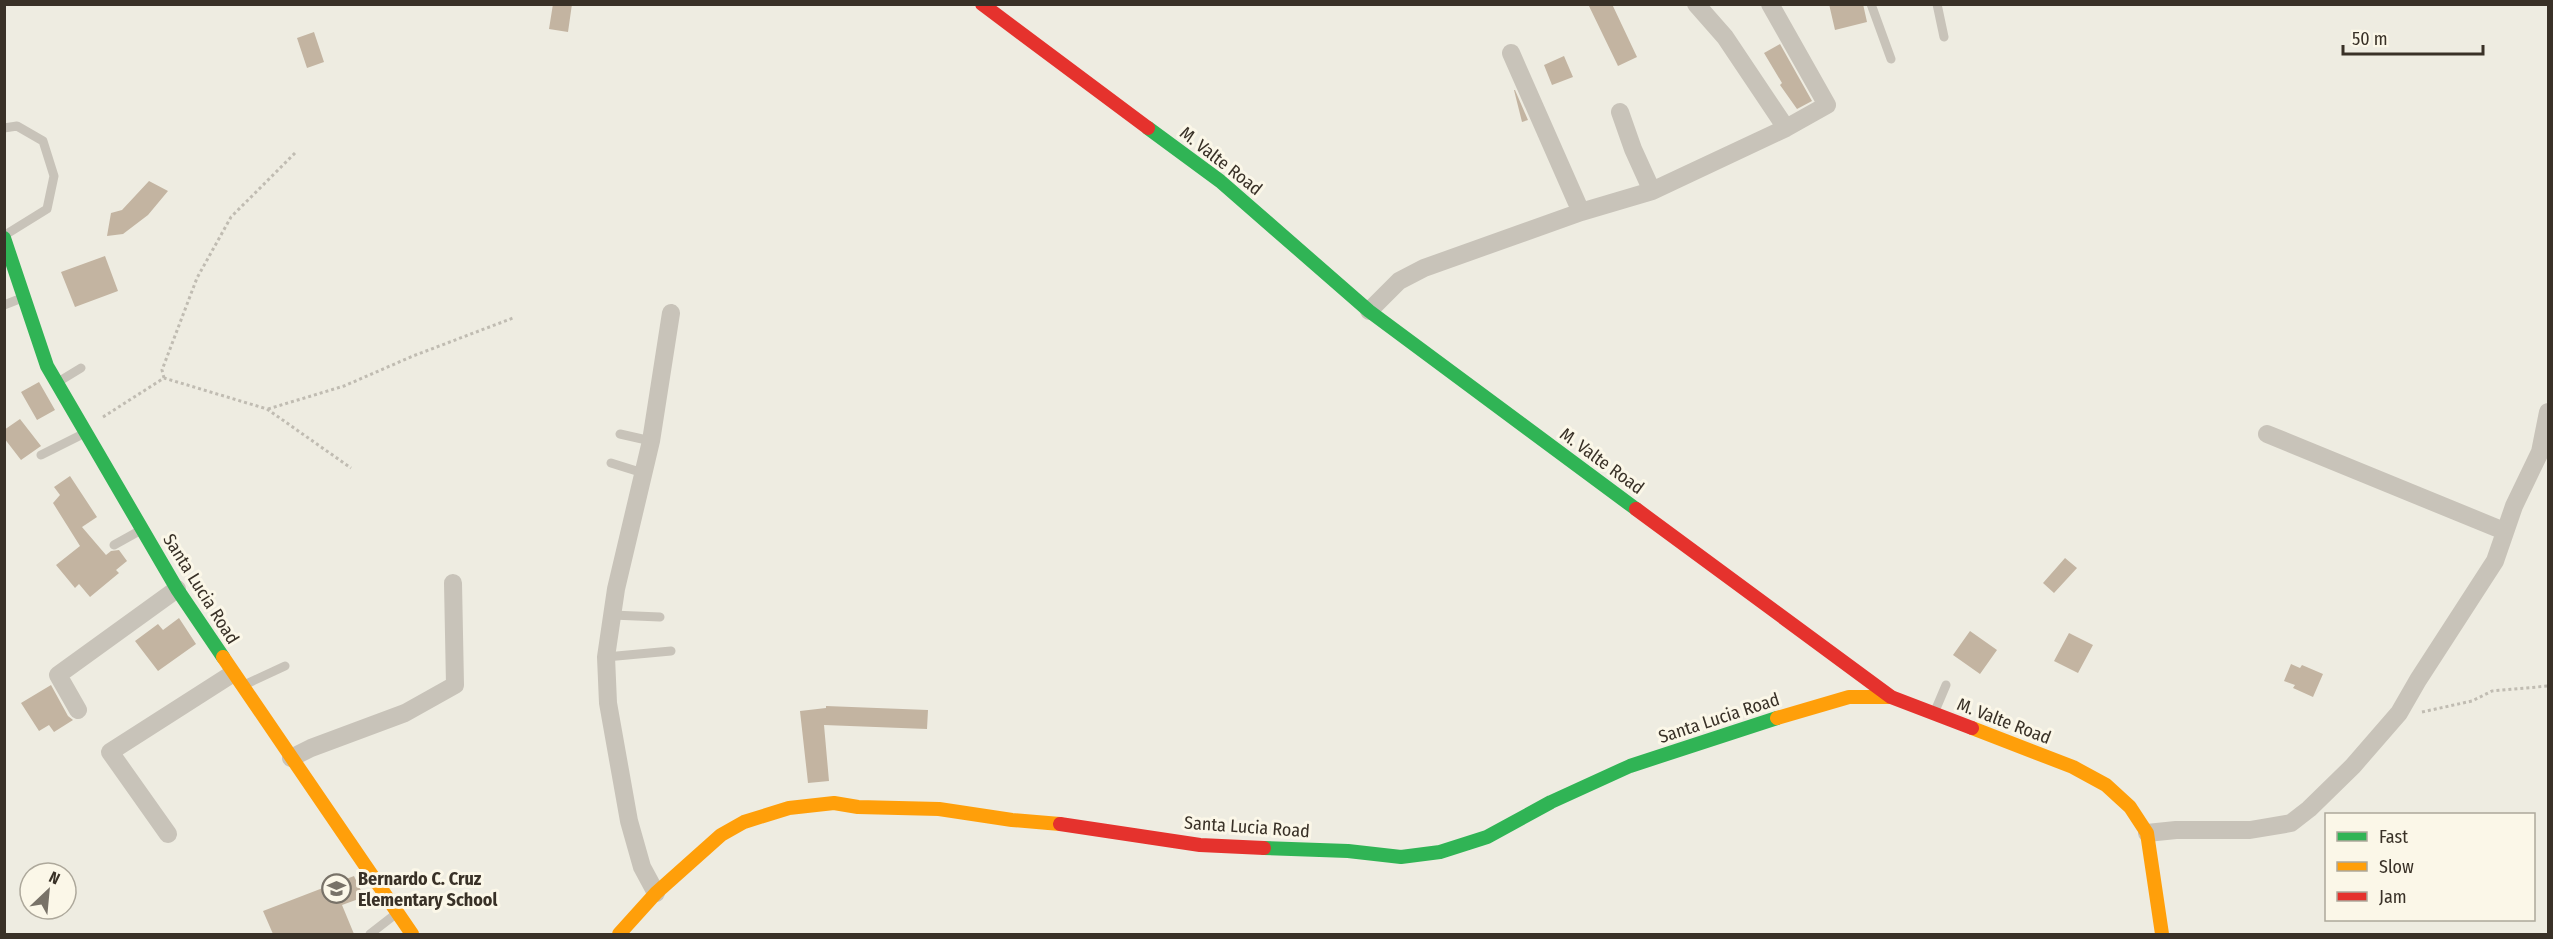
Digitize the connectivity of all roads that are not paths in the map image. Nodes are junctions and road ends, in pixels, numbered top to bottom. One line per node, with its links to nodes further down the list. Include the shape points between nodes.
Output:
1 (982, 4): 18 (street, M. Valte Road, via 1220,181)
2 (1696, 4): 11 (street, via 1725,37)
3 (1770, 4): 11 (street, via 1827,105)
4 (1871, 4): 8 (lane)
5 (1937, 4): 6 (lane)
6 (1944, 37)
7 (1511, 53): 13 (street)
8 (1891, 59)
9 (1620, 112): 12 (street)
10 (4, 128): 14 (lane, via 16,126 43,141 54,176 47,209)
11 (1786, 128): 12 (street)
12 (1652, 191): 13 (street)
13 (1581, 212): 18 (street, via 1424,268 1399,281)
14 (4, 236): 15 (street, Santa Lucia Road)
15 (9, 275): 16 (street, Santa Lucia Road)
16 (22, 297): 17 (lane); 21 (street, Santa Lucia Road, via 47,366)
17 (4, 305)
18 (1369, 311): 42 (street, M. Valte Road)
19 (670, 313): 26 (street)
20 (81, 368): 21 (lane)
21 (57, 382): 23 (street, Santa Lucia Road)
22 (2548, 412): 31 (street, via 2540,452)
23 (86, 430): 27 (lane); 30 (street, Santa Lucia Road)
24 (620, 434): 26 (lane)
25 (2267, 434): 31 (street)
26 (651, 441): 29 (street)
27 (41, 455)
28 (610, 463): 29 (lane)
29 (644, 472): 35 (street)
30 (143, 529): 32 (lane); 34 (street, Santa Lucia Road)
31 (2504, 531): 46 (street, via 2495,561 2399,713 2324,796 2291,823 2250,830)
32 (114, 545)
33 (453, 583): 45 (street, via 455,685 405,712)
34 (177, 589): 40 (street, Santa Lucia Road); 43 (street, via 58,675)
35 (612, 615): 36 (lane); 38 (street)
36 (660, 618)
37 (671, 651): 38 (lane)
38 (606, 657): 48 (street, via 608,703 629,821 642,867)
39 (285, 666): 40 (lane)
40 (237, 680): 45 (street, Santa Lucia Road); 47 (street, via 110,752)
41 (1947, 685): 44 (lane)
42 (1891, 697): 44 (street, M. Valte Road); 48 (street, Santa Lucia Road, via 1849,697 1630,766 1487,837 1440,852 1401,857 1200,845 1080,825 939,809 834,803 789,808 744,822 721,835)
43 (78, 710)
44 (1934, 713): 46 (street, M. Valte Road, via 2073,767 2106,785 2130,807)
45 (291, 758): 49 (street, Santa Lucia Road)
46 (2147, 833): 53 (street, M. Valte Road)
47 (168, 834)
48 (656, 892): 52 (street, Santa Lucia Road)
49 (397, 913): 50 (lane); 51 (street, Santa Lucia Road)
50 (370, 934)
51 (412, 934)
52 (619, 934)
53 (2162, 934)

